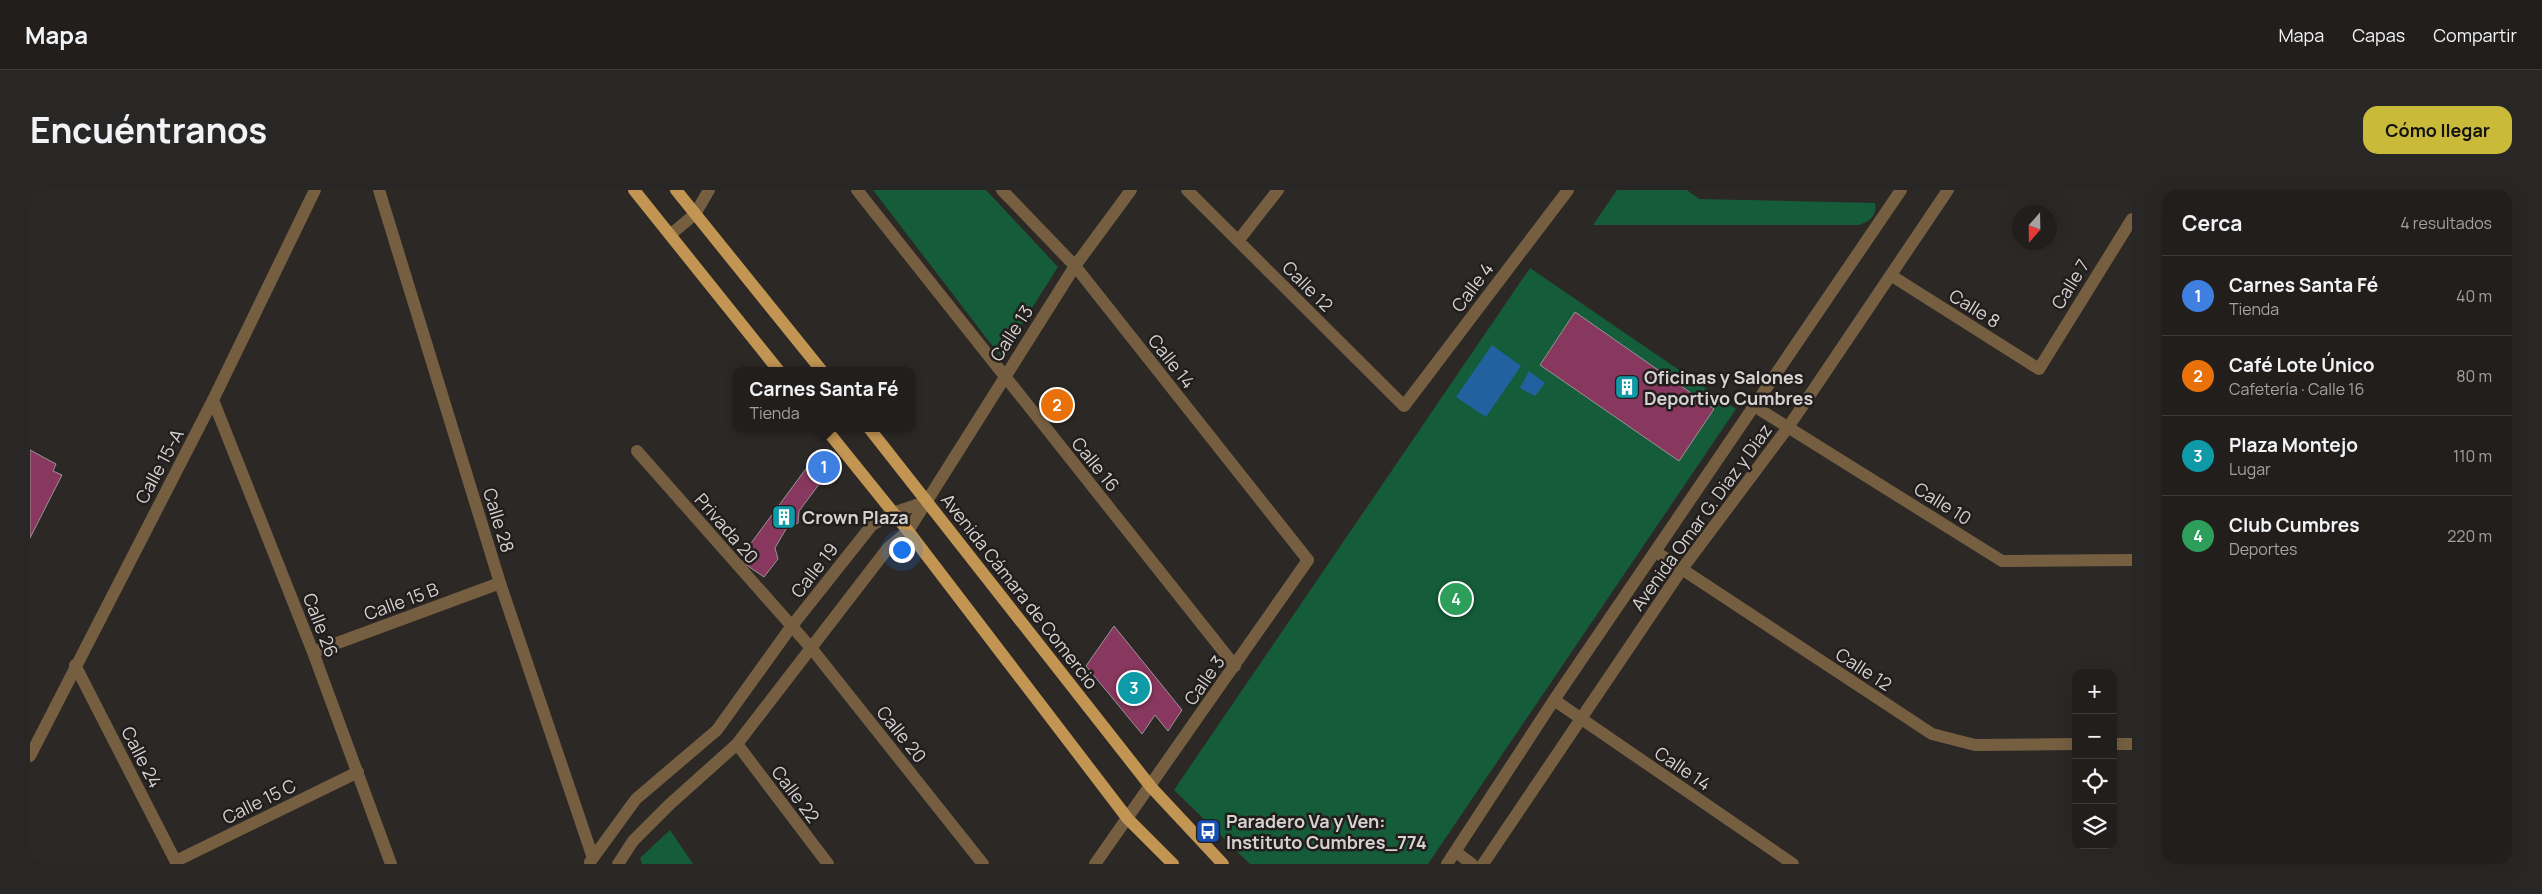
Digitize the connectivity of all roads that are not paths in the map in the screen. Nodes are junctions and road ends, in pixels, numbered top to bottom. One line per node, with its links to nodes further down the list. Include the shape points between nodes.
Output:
1 (315, 190): 24 (street, Calle 15-A)
2 (379, 190): 38 (street, Calle 28)
3 (634, 190): 16 (main road)
4 (676, 190): 14 (main road)
5 (709, 190): 14 (street)
6 (857, 190): 23 (street, Calle 16)
7 (1002, 190): 18 (street, Calle 14)
8 (1131, 190): 18 (street, Calle 13)
9 (1187, 190): 17 (street, Calle 12)
10 (1278, 190): 17 (street)
11 (1568, 190): 25 (street, Calle 4)
12 (1902, 190): 26 (street, Avenida Omar G. Diaz y Diaz)
13 (1948, 190): 19 (street, Avenida Omar G. Diaz y Diaz)
14 (695, 214): 16 (street); 21 (main road)
15 (2132, 218): 22 (street, Calle 7)
16 (670, 235): 20 (main road)
17 (1238, 241): 25 (street, Calle 12)
18 (1075, 266): 23 (street, Calle 13); 35 (street, Calle 14)
19 (1892, 276): 22 (street, Calle 8); 27 (street, Avenida Omar G. Diaz y Diaz)
20 (776, 367)
21 (819, 367)
22 (2038, 369)
23 (1004, 376): 31 (street, Calle 13); 43 (street, Calle 16)
24 (213, 400): 41 (street, Calle 26); 42 (street, Calle 15-A)
25 (1404, 406)
26 (1754, 406): 27 (street, Calle 10); 34 (street, Avenida Omar G. Diaz y Diaz)
27 (1789, 426): 36 (street, Calle 10, via 2002,561); 37 (street, Avenida Omar G. Diaz y Diaz)
28 (828, 432): 32 (main road)
29 (872, 432): 31 (main road, Avenida Cámara de Comercio)
30 (637, 451): 39 (street, Privada 20)
31 (928, 501): 32 (street, Calle 19); 33 (street); 52 (main road, Avenida Cámara de Comercio)
32 (893, 513): 33 (main road); 39 (street, Calle 19, via 872,525)
33 (908, 531): 40 (street, via 888,548); 53 (main road)
34 (1656, 552): 37 (street, Calle 12); 44 (street, Avenida Omar G. Diaz y Diaz)
35 (1308, 560): 43 (street, Calle 3)
36 (2132, 560)
37 (1682, 569): 45 (street, Avenida Omar G. Diaz y Diaz); 47 (street, Calle 12, via 1932,734 1976,745)
38 (500, 583): 41 (street, Calle 15 B); 55 (street, Calle 28)
39 (791, 627): 40 (street, Calle 20); 55 (street, Calle 19, via 717,730 636,799)
40 (812, 649): 46 (street); 60 (street, Calle 20)
41 (314, 652): 51 (street, Calle 26)
42 (75, 665): 50 (street, Calle 15-A); 56 (street, Calle 24)
43 (1235, 666): 52 (street, Calle 3)
44 (1554, 700): 45 (street, Calle 14); 54 (street, Avenida Omar G. Diaz y Diaz)
45 (1582, 719): 66 (street, Avenida Omar G. Diaz y Diaz); 67 (street, Calle 14)
46 (737, 744): 58 (street, via 633,841); 59 (street, Calle 22)
47 (2072, 744)
48 (2117, 744): 49 (street)
49 (2132, 744)
50 (30, 756)
51 (358, 772): 56 (street, Calle 15 C); 57 (street, Calle 26)
52 (1151, 787): 53 (street, Calle 3); 63 (main road, Avenida Cámara de Comercio)
53 (1128, 819): 61 (street, Calle 3); 62 (main road)
54 (1456, 852): 64 (street, Avenida Omar G. Diaz y Diaz); 65 (street)
55 (591, 861)
56 (176, 862)
57 (391, 864)
58 (618, 864)
59 (828, 864)
60 (983, 864)
61 (1095, 864)
62 (1173, 864)
63 (1223, 864)
64 (1447, 864)
65 (1472, 864)
66 (1483, 864)
67 (1793, 864)

